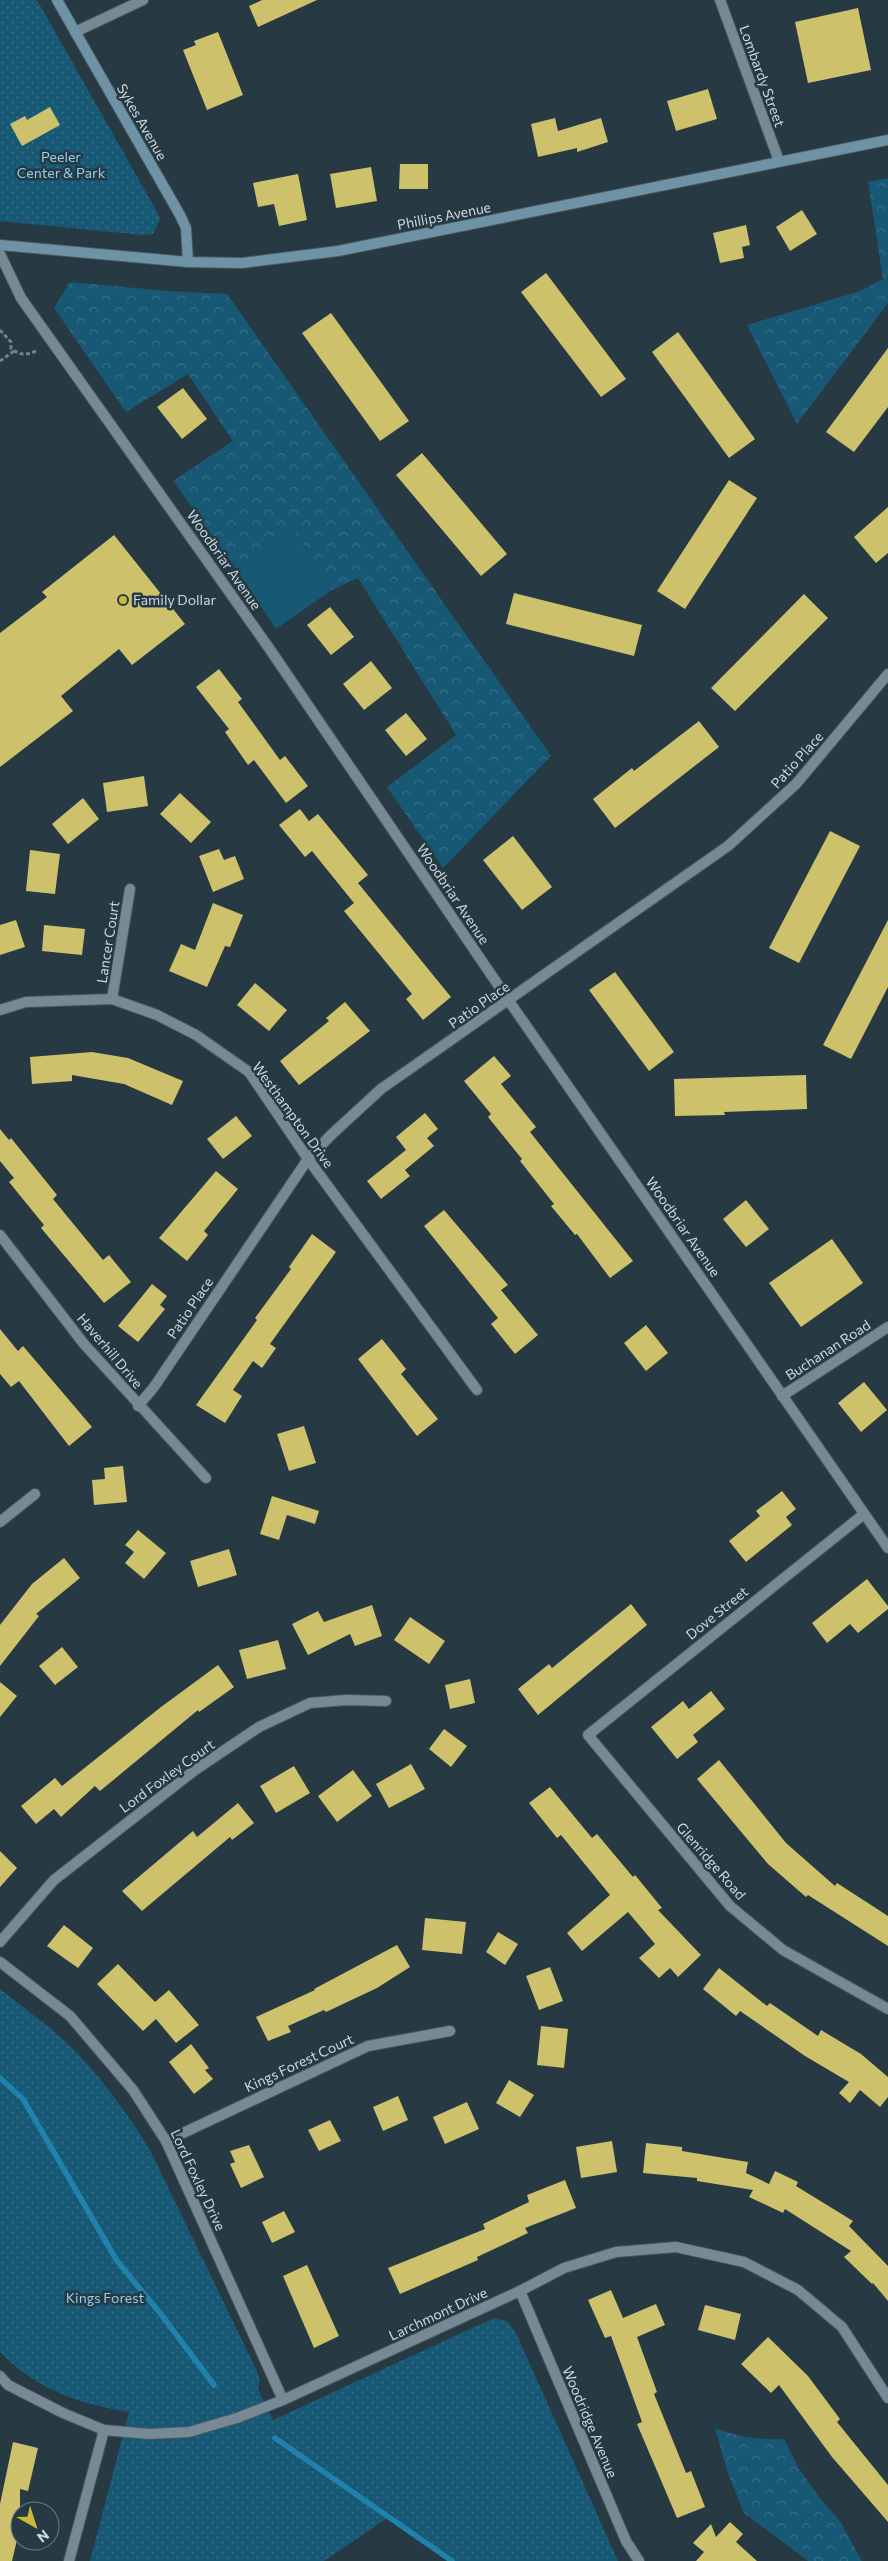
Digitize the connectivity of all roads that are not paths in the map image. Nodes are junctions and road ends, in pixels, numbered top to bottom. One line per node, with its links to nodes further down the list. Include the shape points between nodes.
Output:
1 (57, 0): 4 (street, Sykes Avenue)
2 (143, 0): 4 (street)
3 (720, 0): 6 (street, Lombardy Street)
4 (74, 32): 9 (street, Sykes Avenue, via 180,215 186,228)
5 (888, 140): 6 (street, Phillips Avenue)
6 (778, 161): 9 (street, Phillips Avenue, via 338,251 242,263)
7 (0, 245): 9 (street, Phillips Avenue)
8 (0, 254): 13 (street, Woodbriar Avenue, via 21,298 269,648)
9 (188, 262)
10 (888, 674): 13 (street, Patio Place, via 796,784 728,846)
11 (130, 889): 12 (street, Lancer Court)
12 (112, 999): 14 (street, Westhampton Drive, via 26,1002); 15 (street, Westhampton Drive, via 157,1015 196,1035 249,1072)
13 (509, 1001): 15 (street, Patio Place, via 381,1089); 19 (street, Woodbriar Avenue)
14 (0, 1010)
15 (308, 1159): 18 (street, Westhampton Drive); 20 (street, Patio Place)
16 (0, 1235): 20 (street, Haverhill Drive, via 84,1344)
17 (888, 1327): 19 (street, Buchanan Road)
18 (477, 1390)
19 (782, 1396): 23 (street, Woodbriar Avenue)
20 (138, 1406): 21 (street, Haverhill Drive)
21 (206, 1478)
22 (35, 1494): 24 (street)
23 (864, 1514): 25 (street, Woodbriar Avenue); 27 (street, Dove Street)
24 (0, 1522)
25 (888, 1548)
26 (386, 1702): 28 (street, Lord Foxley Court, via 346,1700 310,1704 259,1727 195,1770 54,1880)
27 (588, 1735): 30 (street, Glenridge Road, via 730,1906 783,1950)
28 (0, 1942)
29 (0, 1962): 32 (street, Lord Foxley Drive, via 70,2016 133,2090)
30 (888, 2009)
31 (450, 2031): 32 (street, Kings Forest Court, via 368,2046)
32 (166, 2141): 36 (street, Lord Foxley Drive)
33 (520, 2291): 35 (street, Larchmont Drive, via 564,2268 616,2252 676,2247 744,2262 798,2290 842,2327); 36 (street, Larchmont Drive); 39 (street, Woodridge Avenue, via 626,2541)
34 (0, 2376): 37 (street, Larchmont Drive, via 16,2389 62,2413)
35 (888, 2398)
36 (283, 2400): 37 (street, Larchmont Drive, via 189,2432 149,2434)
37 (104, 2430): 38 (street)
38 (70, 2561)
39 (639, 2561)

